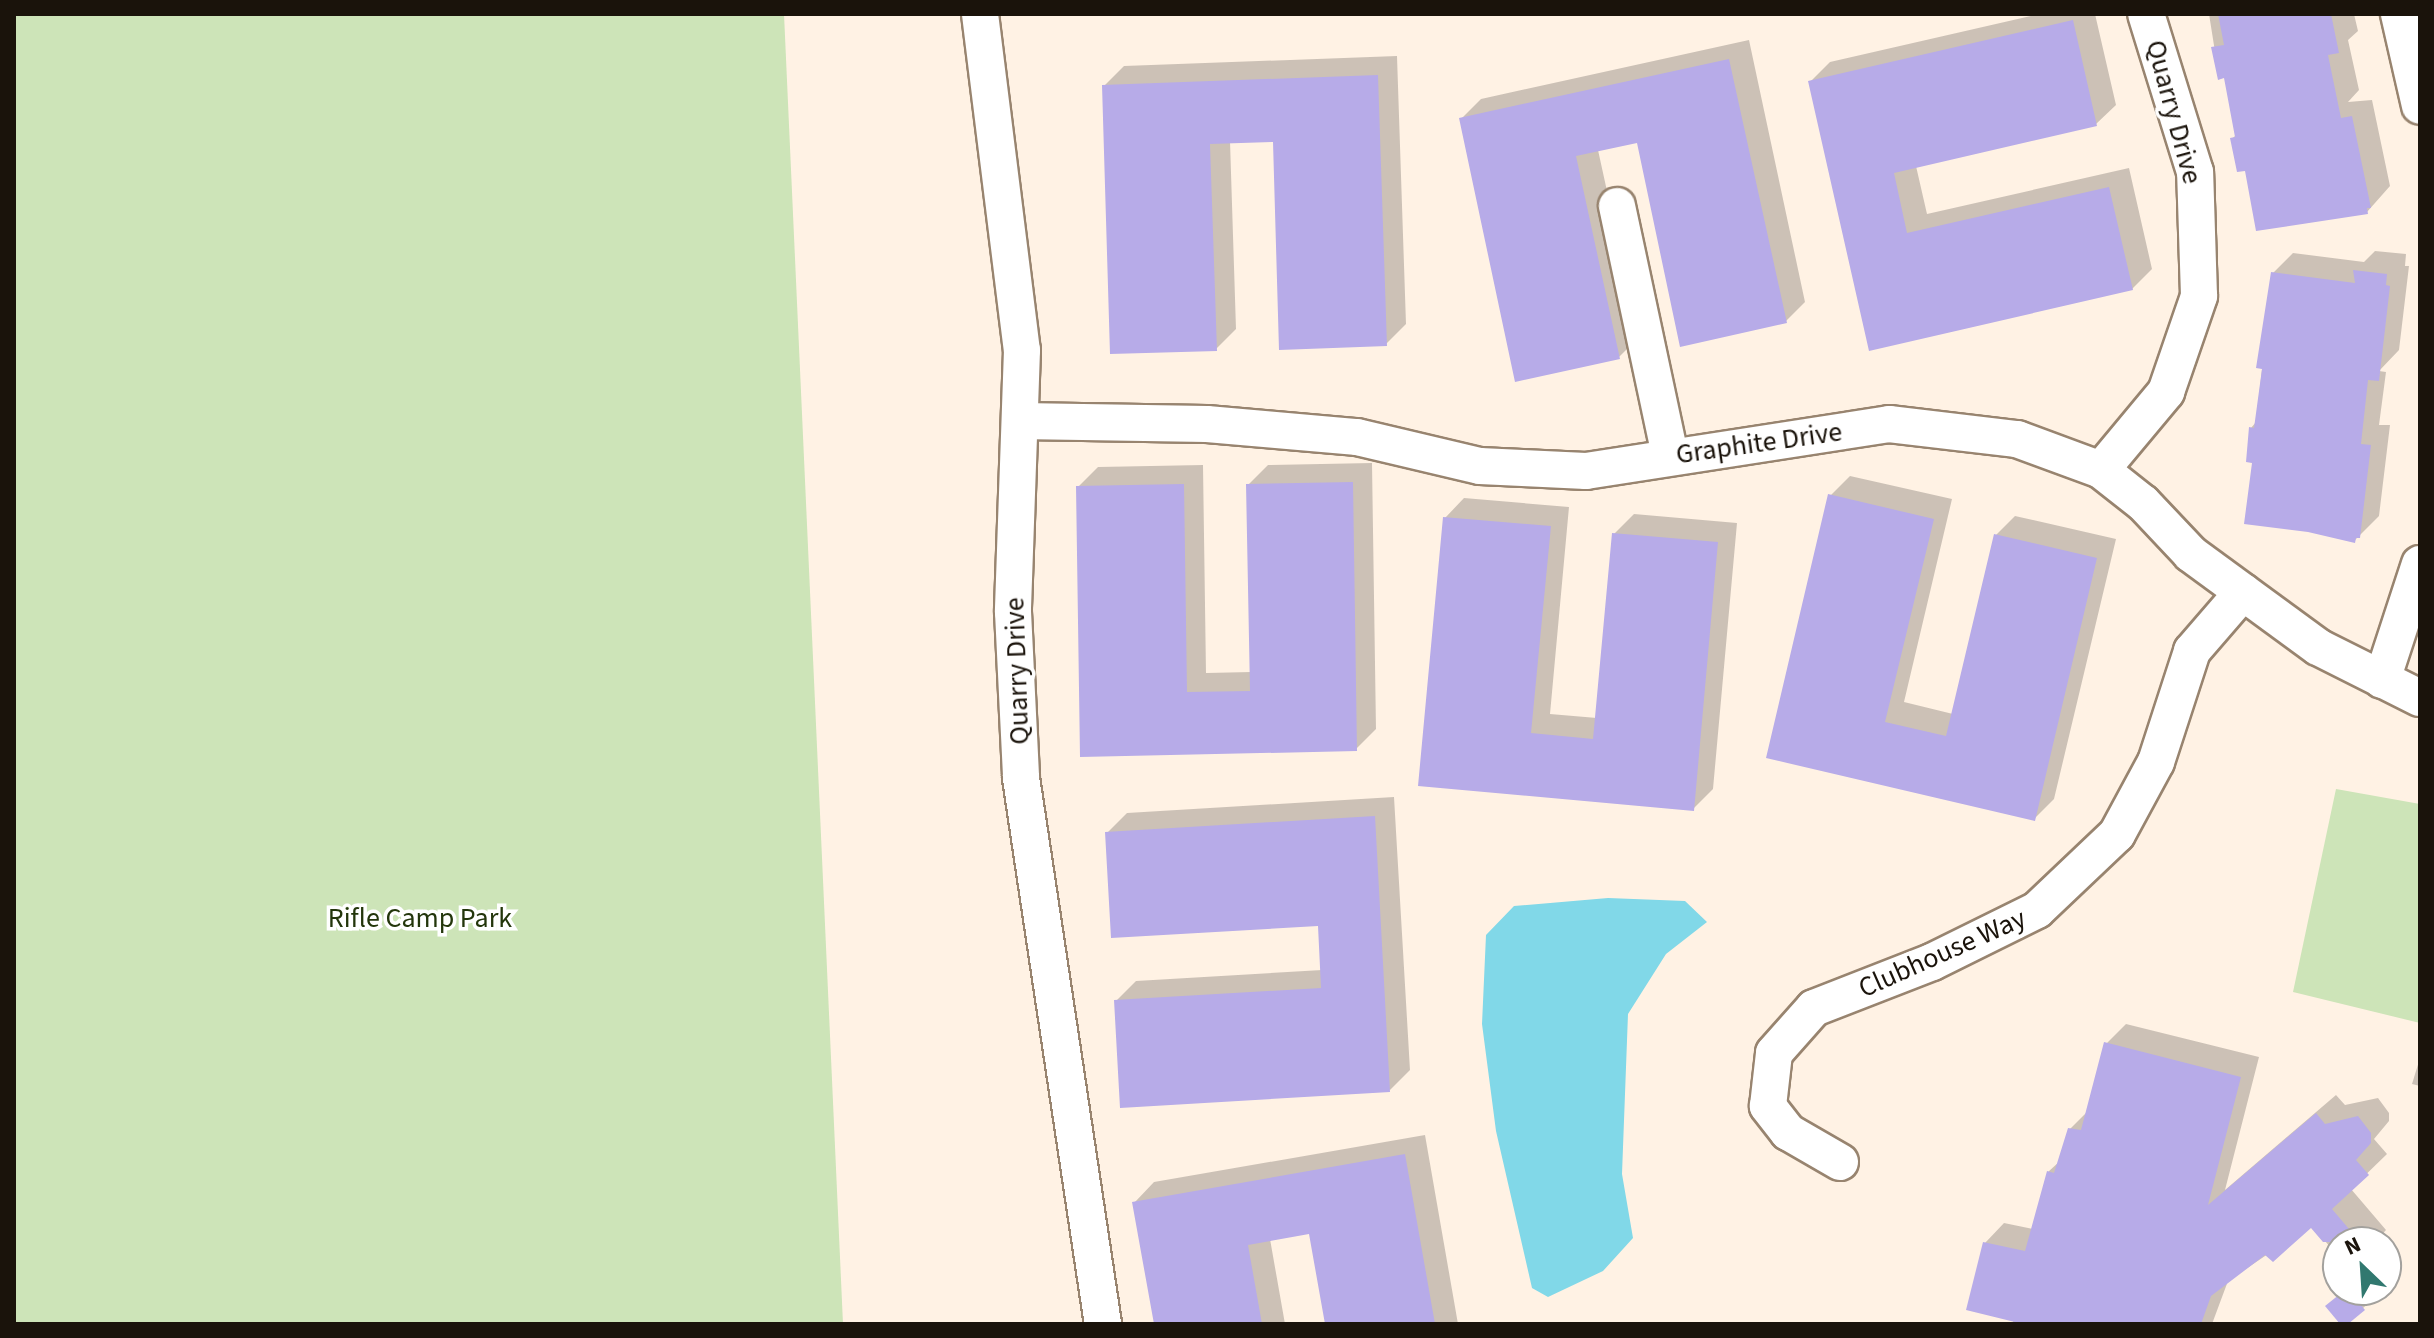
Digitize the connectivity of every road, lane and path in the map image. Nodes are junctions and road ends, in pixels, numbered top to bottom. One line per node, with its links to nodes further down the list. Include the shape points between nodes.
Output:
1 (980, 14): 6 (street, Quarry Drive, via 1022,350)
2 (2146, 14): 8 (street, Quarry Drive, via 2195,172 2199,296 2166,392)
3 (2399, 14): 4 (street)
4 (2420, 106)
5 (1617, 206): 7 (street)
6 (1020, 421): 7 (street, Graphite Drive, via 1207,424 1357,437 1480,466 1586,471); 14 (street, Quarry Drive, via 1013,612 1021,778)
7 (1670, 456): 8 (street, Graphite Drive, via 1889,424 2017,439)
8 (2101, 470): 10 (street, Graphite Drive, via 2143,503 2191,554)
9 (2420, 564): 11 (street)
10 (2243, 592): 11 (street, Graphite Drive, via 2318,647); 13 (street, Clubhouse Way, via 2192,651 2156,762 2117,834 2037,910 1932,962 1814,1008 1774,1053 1768,1106 1788,1132)
11 (2382, 680): 12 (street, Graphite Drive)
12 (2420, 698)
13 (1840, 1162)
14 (1103, 1324)

